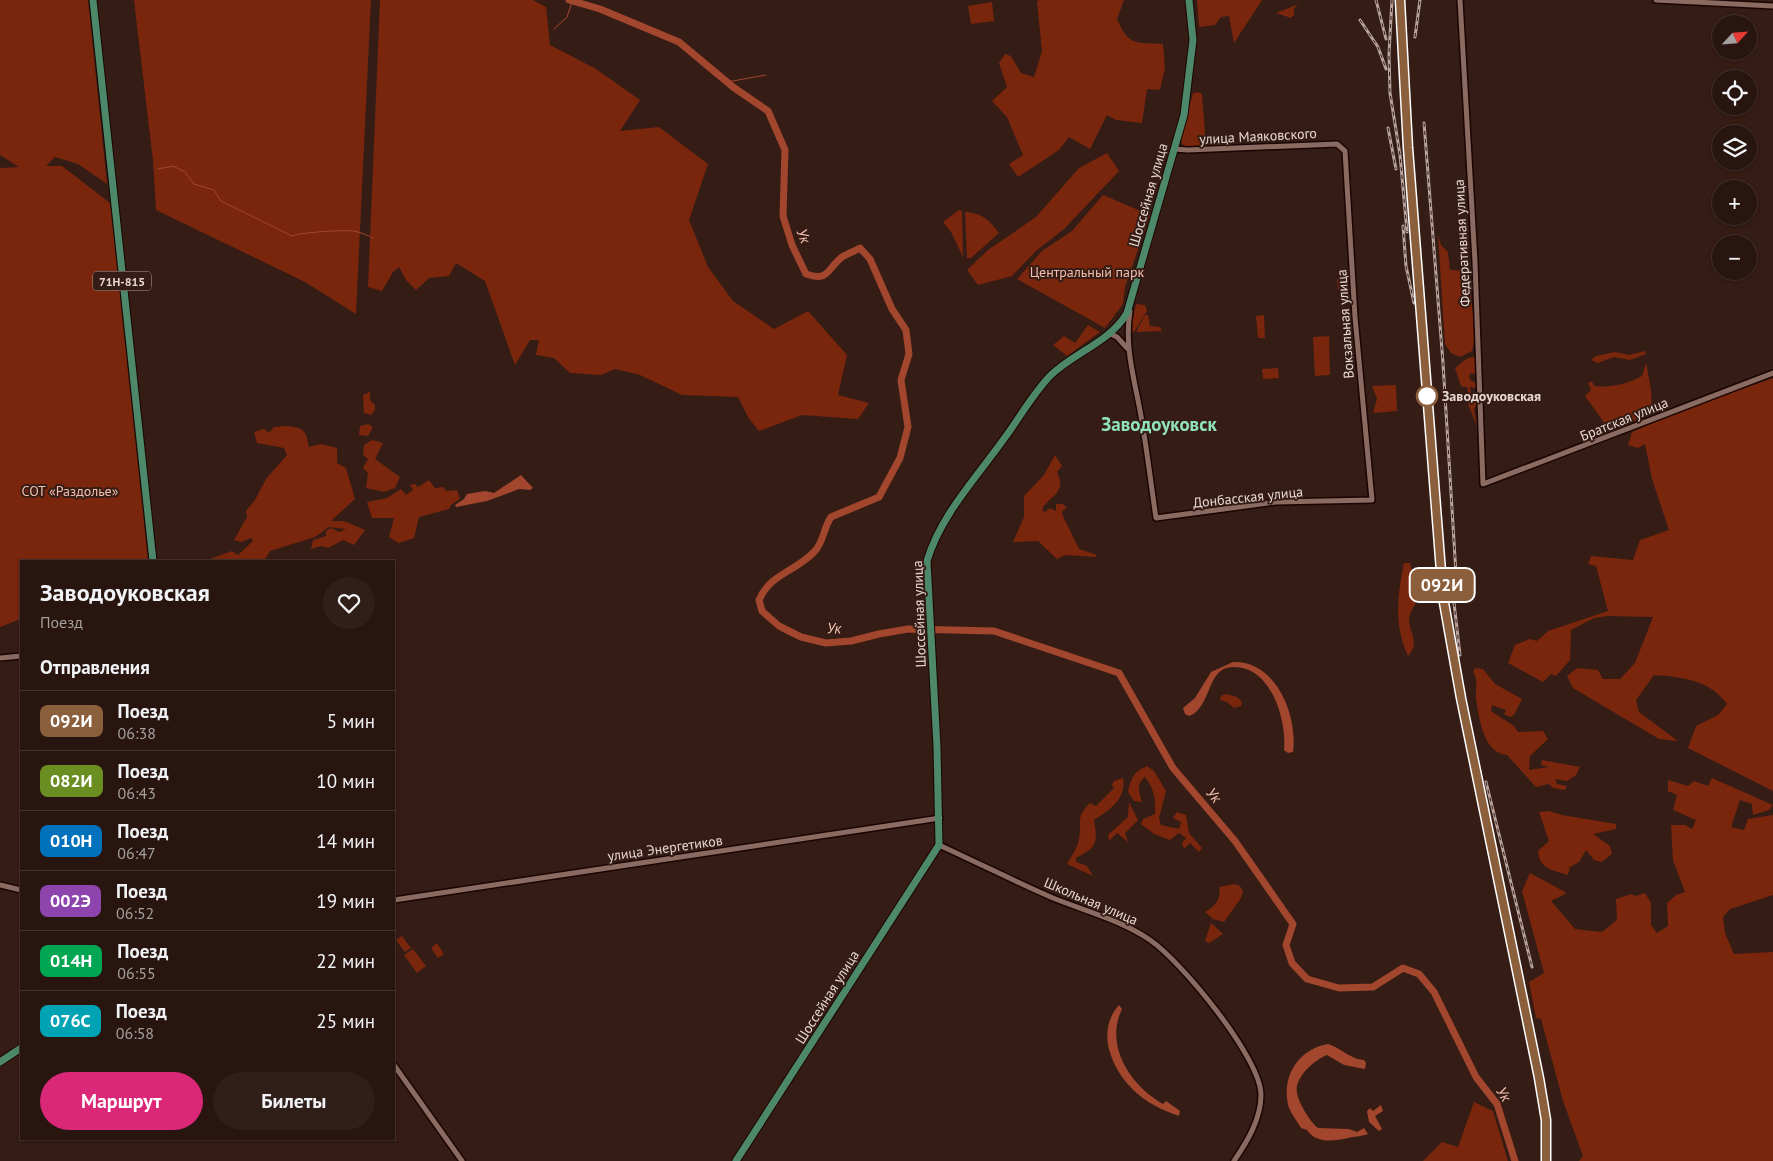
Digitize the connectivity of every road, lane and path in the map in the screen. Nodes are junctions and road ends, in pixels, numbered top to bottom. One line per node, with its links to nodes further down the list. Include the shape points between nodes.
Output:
1 (93, 0): 14 (main road, 71Н-815)
2 (1189, 0): 7 (main road, Шоссейная улица, via 1193,40 1189,81)
3 (1460, 0): 12 (street, Федеративная улица, via 1475,262)
4 (1656, 0): 5 (street)
5 (1773, 6)
6 (1342, 147): 7 (street, улица Маяковского, via 1337,144); 13 (street, Вокзальная улица)
7 (1174, 149): 8 (main road, Шоссейная улица)
8 (1132, 302): 9 (main road, Шоссейная улица, via 1124,318); 10 (street, via 1127,329)
9 (1109, 333): 10 (street); 17 (main road, Шоссейная улица, via 1050,376 934,538 927,561)
10 (1128, 351): 13 (street, Донбасская улица, via 1156,518 1276,502)
11 (1773, 373): 12 (street, Братская улица)
12 (1483, 484)
13 (1372, 500)
14 (152, 560)
15 (20, 656): 16 (street)
16 (0, 658)
17 (940, 818): 18 (main road, Шоссейная улица); 21 (street, улица Энергетиков)
18 (938, 845): 26 (main road, Шоссейная улица); 27 (street, Школьная улица, via 1051,897 1122,924 1166,953 1193,982 1250,1060 1259,1078 1258,1112 1249,1139)
19 (0, 885): 20 (street)
20 (20, 890)
21 (395, 900)
22 (20, 1049): 23 (main road)
23 (0, 1062)
24 (395, 1066): 25 (street)
25 (462, 1161)
26 (736, 1161)
27 (1234, 1161)

